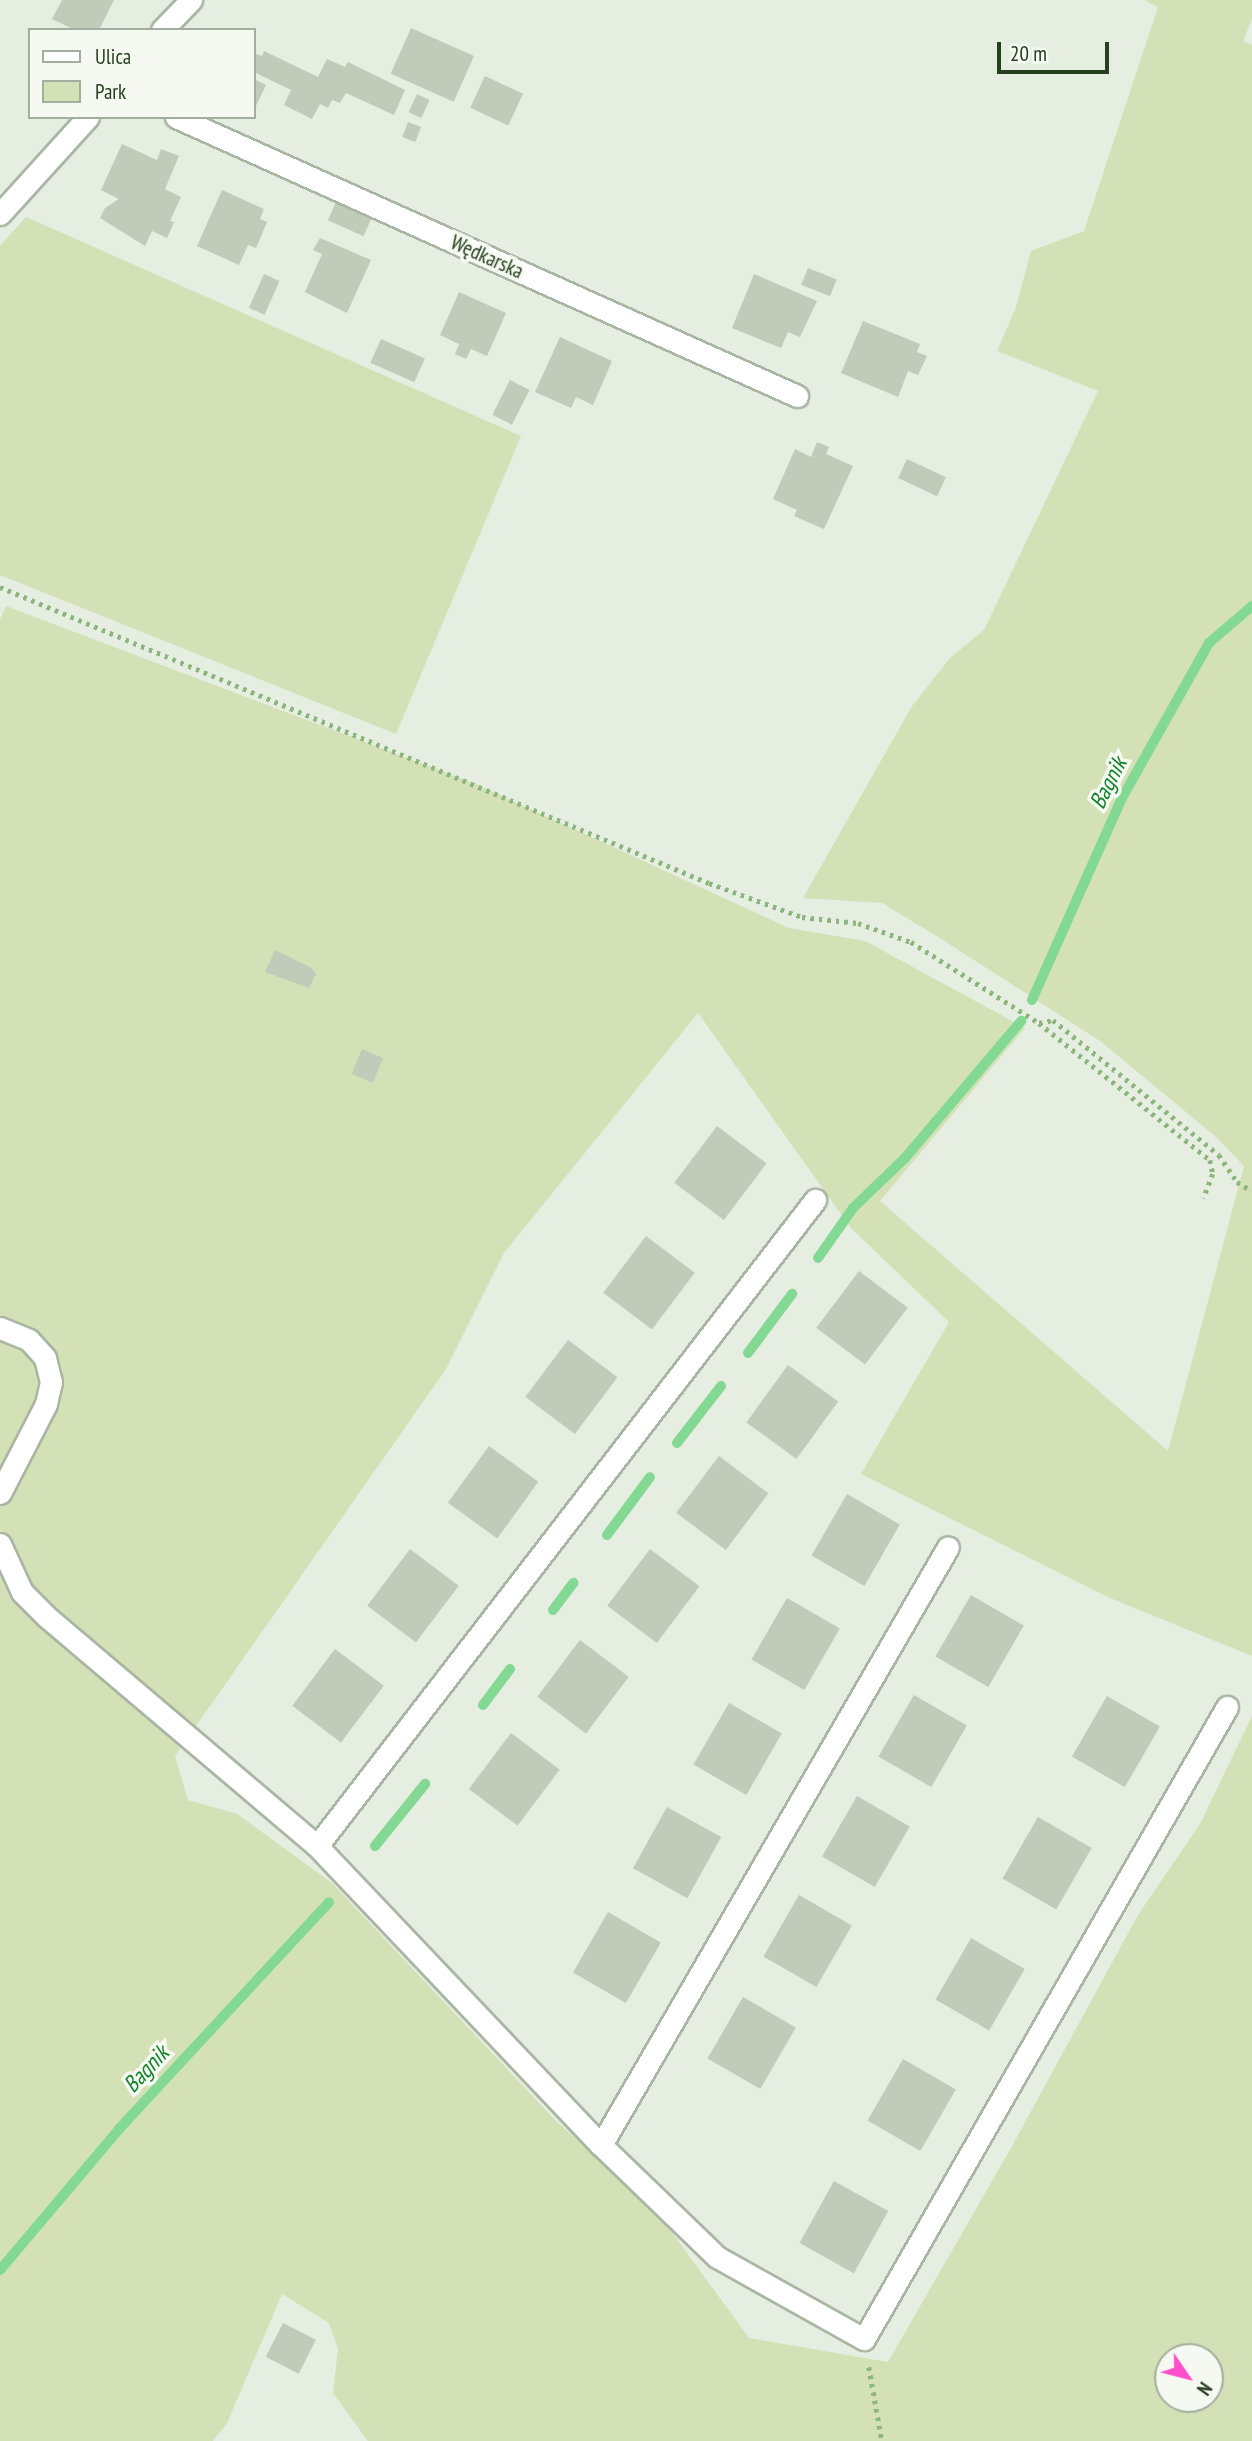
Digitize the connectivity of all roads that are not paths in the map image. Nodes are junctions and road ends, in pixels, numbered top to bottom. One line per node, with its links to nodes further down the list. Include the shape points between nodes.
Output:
1 (191, 0): 2 (street)
2 (164, 28)
3 (86, 119): 5 (street)
4 (180, 119): 6 (street, Wędkarska)
5 (0, 214)
6 (797, 396)
7 (815, 1200): 13 (street)
8 (0, 1328): 9 (street, via 29,1340 46,1358 51,1382 46,1404)
9 (0, 1493)
10 (0, 1544): 13 (street, via 22,1592 47,1617)
11 (948, 1547): 14 (street)
12 (1227, 1707): 14 (street, via 864,2339 717,2257)
13 (317, 1846): 14 (street)
14 (601, 2145)

